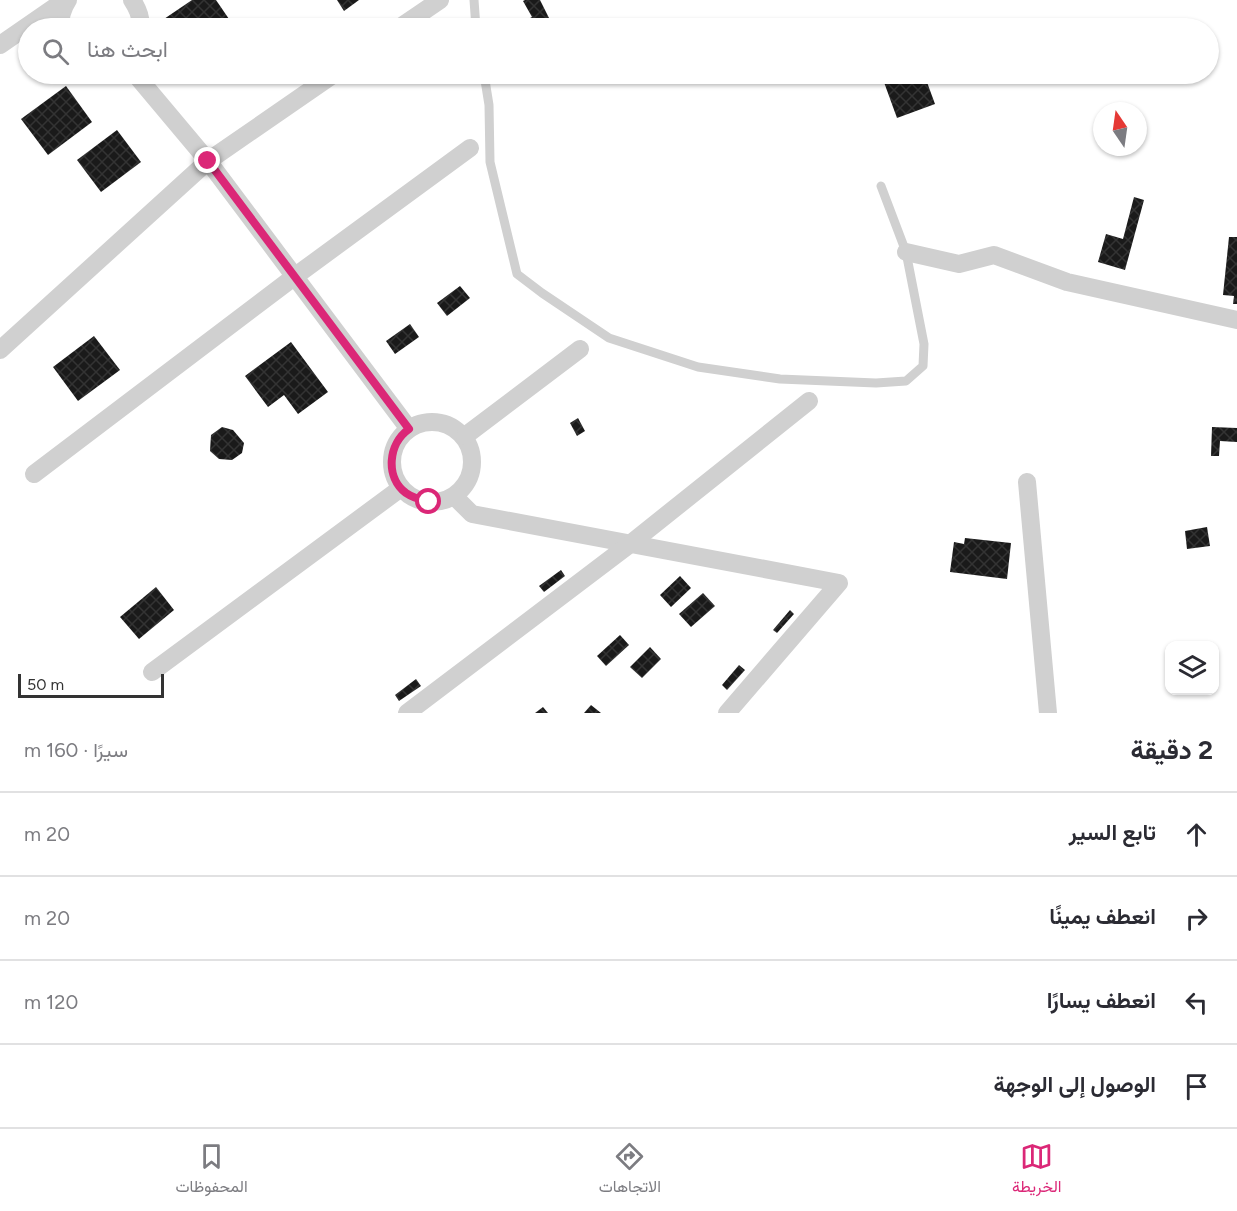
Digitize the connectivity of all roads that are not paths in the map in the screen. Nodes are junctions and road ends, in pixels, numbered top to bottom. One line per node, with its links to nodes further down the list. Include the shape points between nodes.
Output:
1 (66, 0): 5 (street); 6 (street)
2 (132, 0): 7 (street)
3 (440, 0): 8 (street)
4 (474, 0): 9 (lane)
5 (40, 18)
6 (60, 18)
7 (140, 18)
8 (414, 18)
9 (475, 18)
10 (18, 33): 11 (street)
11 (0, 45)
12 (143, 84): 16 (street)
13 (320, 84): 16 (street)
14 (486, 84): 18 (lane, via 490,162 517,274 609,339 698,367 780,379 906,381 923,366 924,344)
15 (470, 148): 19 (street)
16 (208, 161): 19 (street); 22 (street)
17 (881, 186): 18 (lane)
18 (906, 252): 20 (street, via 959,264 994,255 1067,282)
19 (294, 277): 24 (street); 26 (street)
20 (1237, 320)
21 (580, 349): 25 (street)
22 (0, 350)
23 (809, 400): 30 (street)
24 (409, 429): 25 (street, via 426,422 440,422); 28 (street, via 395,445 391,458)
25 (465, 436): 29 (street, via 472,462 470,475)
26 (34, 474)
27 (1028, 482): 34 (street)
28 (401, 488): 29 (street, via 416,499 429,502); 31 (street)
29 (454, 496): 30 (street, via 472,514)
30 (630, 544): 32 (street); 33 (street, via 839,583)
31 (152, 672)
32 (407, 713)
33 (727, 713)
34 (1048, 713)

